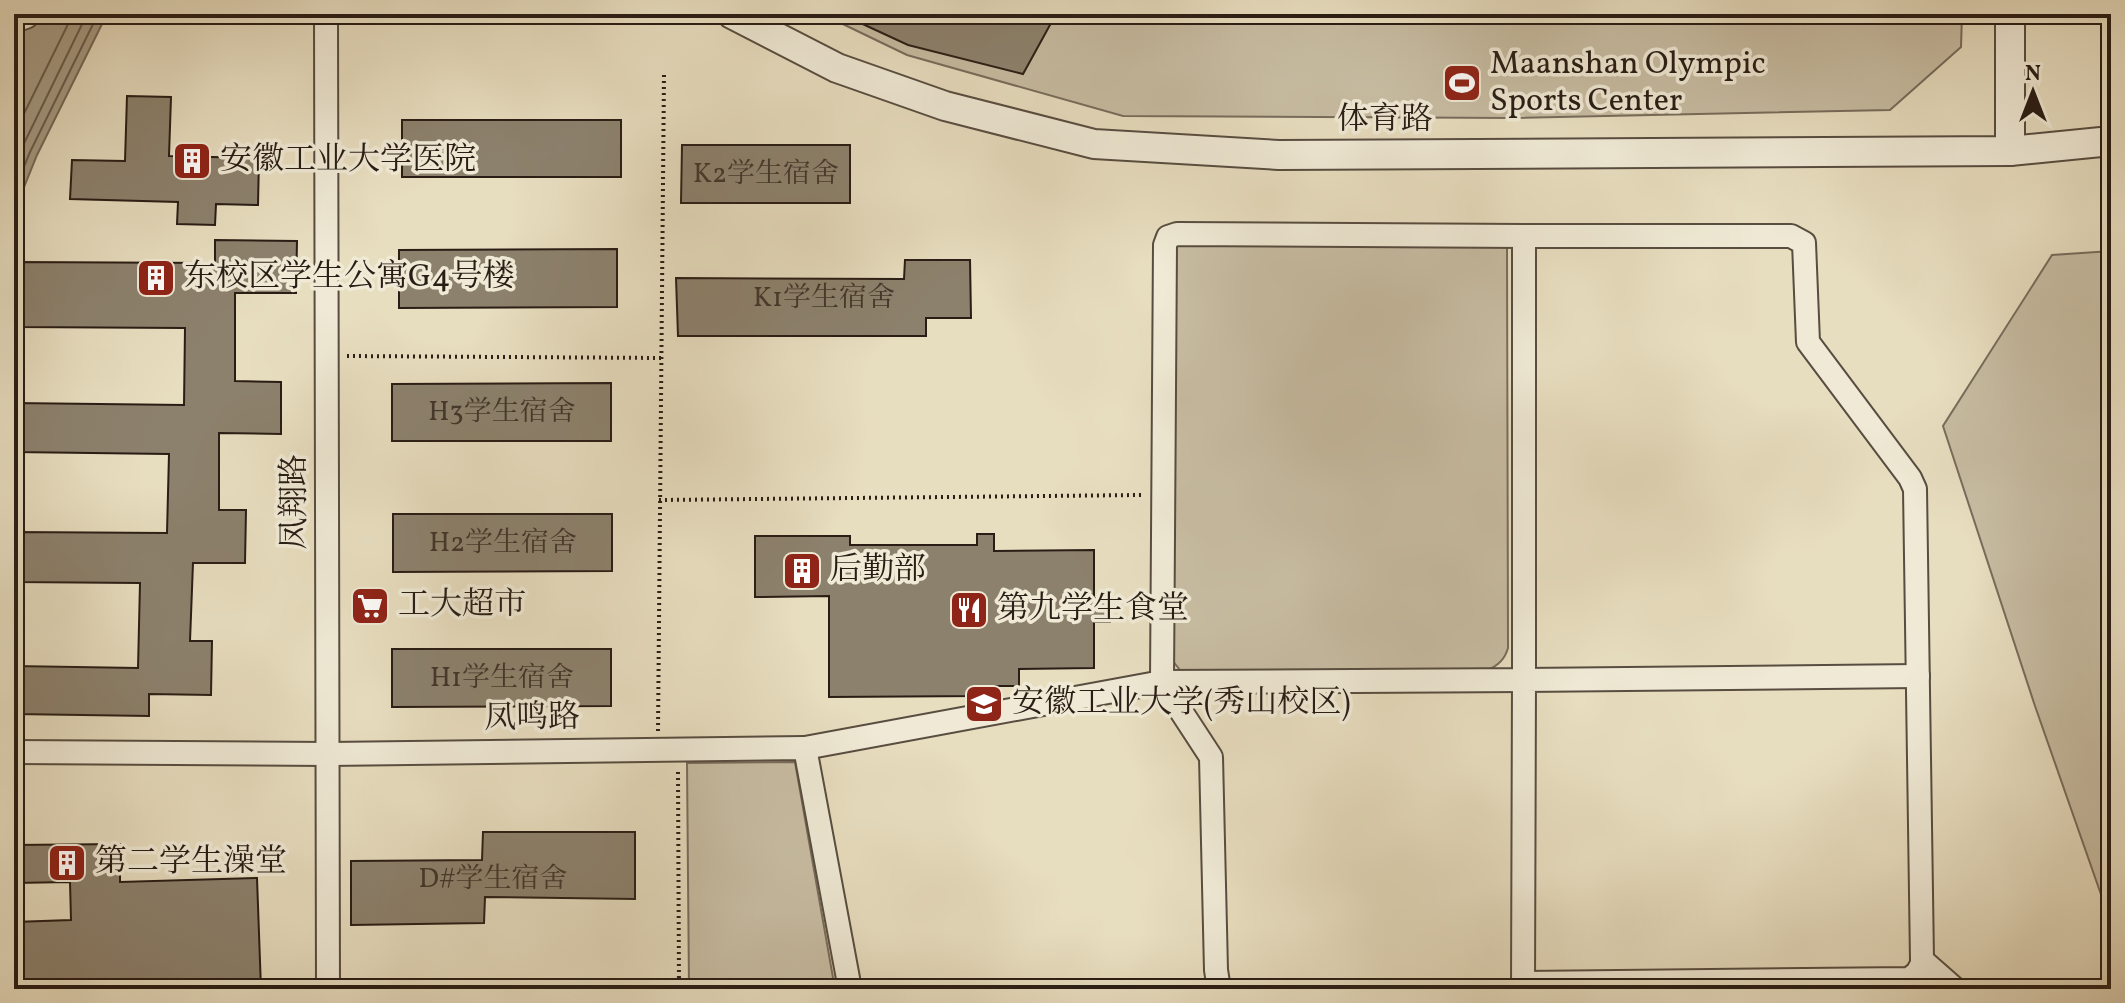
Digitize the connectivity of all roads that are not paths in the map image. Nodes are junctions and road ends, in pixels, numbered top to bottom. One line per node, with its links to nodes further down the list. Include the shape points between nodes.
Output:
1 (25, 14): 5 (street)
2 (326, 14): 14 (street, 凤翔路)
3 (732, 14): 7 (street, 体育路, via 837,68 945,106 1094,144 1279,155)
4 (2010, 14): 7 (street)
5 (14, 18)
6 (2111, 141): 7 (street, 体育路)
7 (2010, 151)
8 (1524, 236): 9 (street, via 1791,236 1804,243 1808,342 1915,489); 10 (street); 11 (street, via 1168,237)
9 (1918, 676): 10 (street, 凤鸣路); 15 (street)
10 (1524, 680): 11 (street, 凤鸣路); 16 (street)
11 (1162, 682): 12 (street, 凤鸣路); 19 (street, via 1211,757)
12 (805, 748): 14 (street, 凤鸣路); 18 (street)
13 (14, 752): 14 (street, 凤鸣路)
14 (329, 754): 17 (street, 凤翔路)
15 (1923, 962): 16 (street, via 1909,979); 20 (street)
16 (1523, 986)
17 (328, 989)
18 (850, 989)
19 (1219, 989)
20 (1955, 989)

